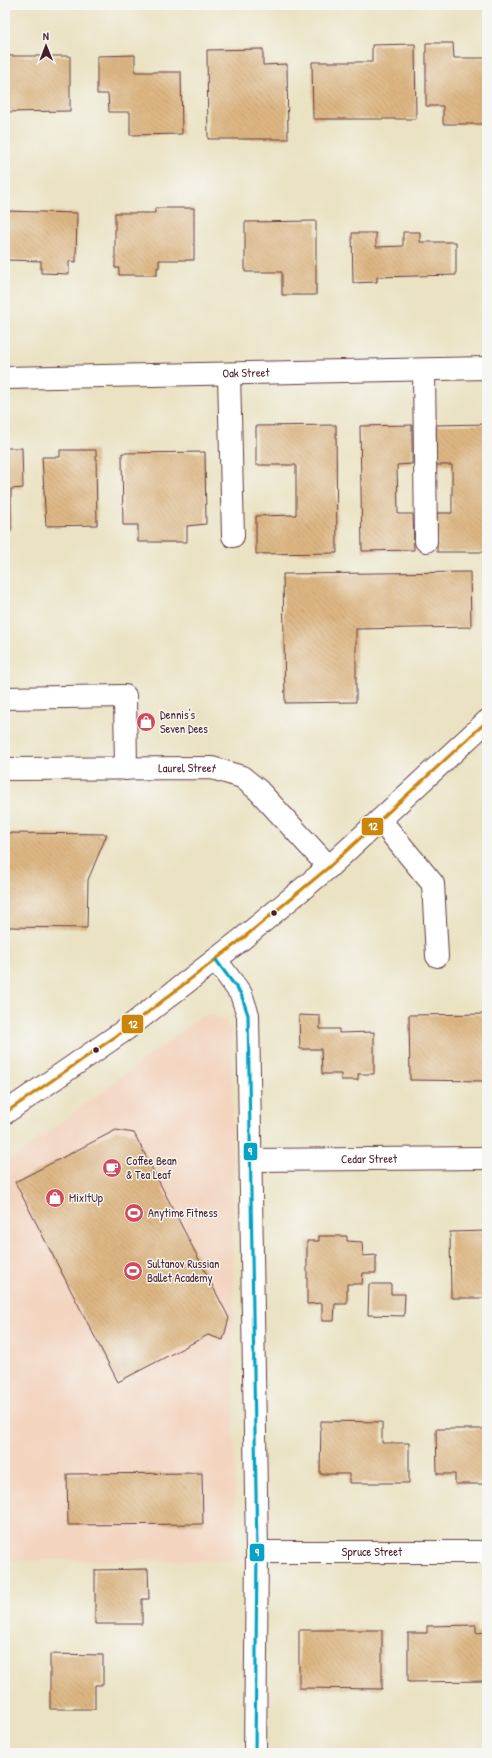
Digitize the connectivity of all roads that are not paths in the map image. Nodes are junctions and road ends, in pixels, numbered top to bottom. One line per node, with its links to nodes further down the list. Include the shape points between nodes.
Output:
1 (487, 368): 2 (street, Oak Street)
2 (424, 370): 3 (street, Oak Street); 6 (street)
3 (229, 374): 4 (street, Oak Street); 5 (street)
4 (5, 378)
5 (233, 536)
6 (426, 541)
7 (5, 698): 10 (street, via 125,696)
8 (487, 722): 11 (street)
9 (5, 769): 10 (street, Laurel Street)
10 (126, 769): 12 (street, Laurel Street, via 212,768 242,777 258,790)
11 (380, 820): 12 (street); 13 (street, via 433,884)
12 (329, 867): 14 (street)
13 (437, 956)
14 (216, 960): 15 (street, via 125,1030); 17 (street, via 241,994 248,1015)
15 (5, 1113)
16 (487, 1158): 17 (street, Cedar Street)
17 (251, 1160): 18 (street)
18 (257, 1552): 19 (street, Spruce Street); 20 (street)
19 (487, 1552)
20 (256, 1753)

